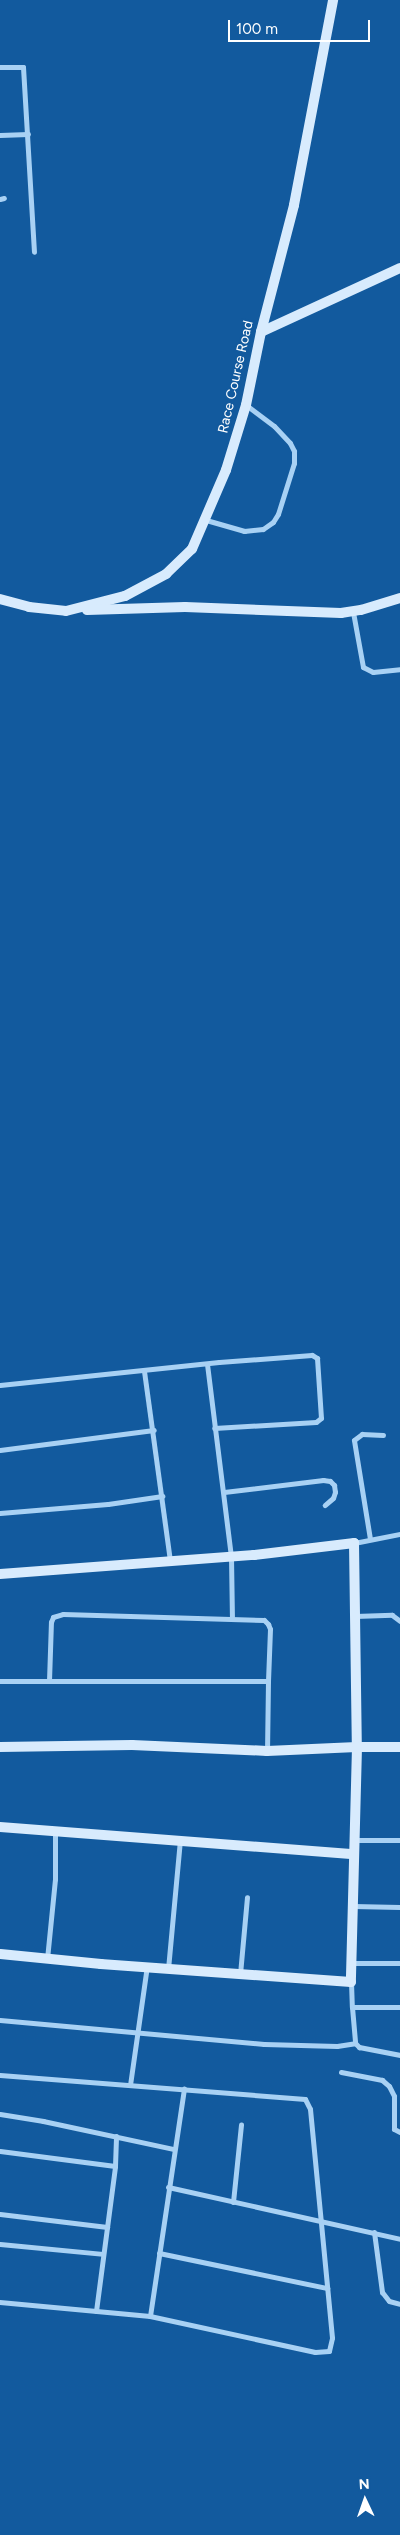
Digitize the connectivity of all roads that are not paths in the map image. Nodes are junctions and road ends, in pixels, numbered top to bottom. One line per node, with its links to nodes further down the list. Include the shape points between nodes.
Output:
1 (333, 0): 7 (street, Race Course Road, via 294,205)
2 (0, 67): 3 (street, via 23,67)
3 (28, 134): 4 (street); 5 (street)
4 (0, 135)
5 (34, 252)
6 (400, 268): 7 (street)
7 (261, 332): 8 (street, Race Course Road)
8 (246, 405): 9 (street, Race Course Road); 9 (street, via 274,426 294,451 294,463 278,514 263,528 244,531)
9 (206, 520): 12 (street, Race Course Road, via 192,549 166,574 125,596)
10 (400, 598): 13 (street)
11 (0, 600): 12 (street, Race Course Road, via 29,607)
12 (66, 610): 13 (street, via 185,607)
13 (353, 612): 14 (street, via 363,668 373,672)
14 (400, 669)
15 (207, 1364): 16 (street); 18 (street); 18 (street, via 312,1355 319,1364 321,1418 316,1422)
16 (144, 1371): 17 (street); 19 (street)
17 (0, 1385)
18 (214, 1428): 22 (street)
19 (154, 1430): 21 (street); 23 (street)
20 (383, 1435): 27 (street, via 362,1434 354,1440)
21 (0, 1450)
22 (224, 1492): 24 (street, via 323,1480 330,1481 335,1492); 29 (street)
23 (162, 1496): 25 (street); 30 (street)
24 (325, 1505)
25 (0, 1513)
26 (400, 1534): 27 (street)
27 (370, 1539): 28 (street)
28 (354, 1543): 29 (street); 32 (street)
29 (231, 1556): 30 (street); 33 (street)
30 (170, 1561): 31 (street)
31 (0, 1574)
32 (355, 1616): 34 (street, via 392,1615); 38 (street)
33 (232, 1618): 36 (street, via 56,1614 52,1622); 37 (street, via 258,1619 268,1624)
34 (400, 1621)
35 (0, 1681): 36 (street)
36 (49, 1681): 37 (street)
37 (268, 1681): 41 (street)
38 (357, 1746): 40 (street); 41 (street); 45 (street)
39 (0, 1747): 41 (street, via 132,1745)
40 (400, 1747)
41 (267, 1751)
42 (0, 1827): 43 (street)
43 (55, 1831): 44 (street); 52 (street, via 55,1879)
44 (180, 1840): 47 (street); 56 (street)
45 (356, 1840): 46 (street); 47 (street)
46 (400, 1840)
47 (354, 1854): 49 (street)
48 (247, 1897): 57 (street)
49 (352, 1906): 50 (street); 53 (street)
50 (400, 1908)
51 (0, 1954): 52 (street)
52 (47, 1958): 55 (street)
53 (352, 1963): 54 (street); 58 (street)
54 (400, 1963)
55 (147, 1966): 56 (street); 62 (street)
56 (168, 1969): 57 (street)
57 (240, 1974): 58 (street)
58 (351, 1982): 59 (street)
59 (352, 2007): 60 (street); 63 (street)
60 (400, 2007)
61 (0, 2020): 62 (street)
62 (139, 2032): 63 (street, via 293,2046); 67 (street)
63 (355, 2043): 64 (street, via 359,2047)
64 (400, 2055)
65 (341, 2072): 71 (street, via 382,2080 390,2086 394,2096 394,2128)
66 (0, 2075): 67 (street)
67 (130, 2084): 68 (street)
68 (184, 2089): 73 (street); 79 (street, via 305,2099 310,2109)
69 (0, 2114): 72 (street)
70 (241, 2124): 77 (street)
71 (400, 2132)
72 (116, 2136): 73 (street); 75 (street)
73 (174, 2149): 76 (street)
74 (0, 2151): 75 (street)
75 (115, 2166): 80 (street)
76 (168, 2187): 77 (street); 84 (street)
77 (232, 2202): 79 (street)
78 (0, 2214): 80 (street)
79 (320, 2221): 81 (street); 86 (street)
80 (107, 2227): 85 (street)
81 (374, 2232): 82 (street); 88 (street, via 382,2292 389,2301)
82 (400, 2239)
83 (0, 2244): 85 (street)
84 (159, 2253): 86 (street); 90 (street)
85 (103, 2254): 89 (street)
86 (328, 2288): 90 (street, via 332,2338 329,2351 323,2353)
87 (0, 2302): 89 (street)
88 (400, 2304)
89 (96, 2311): 90 (street)
90 (150, 2316)

